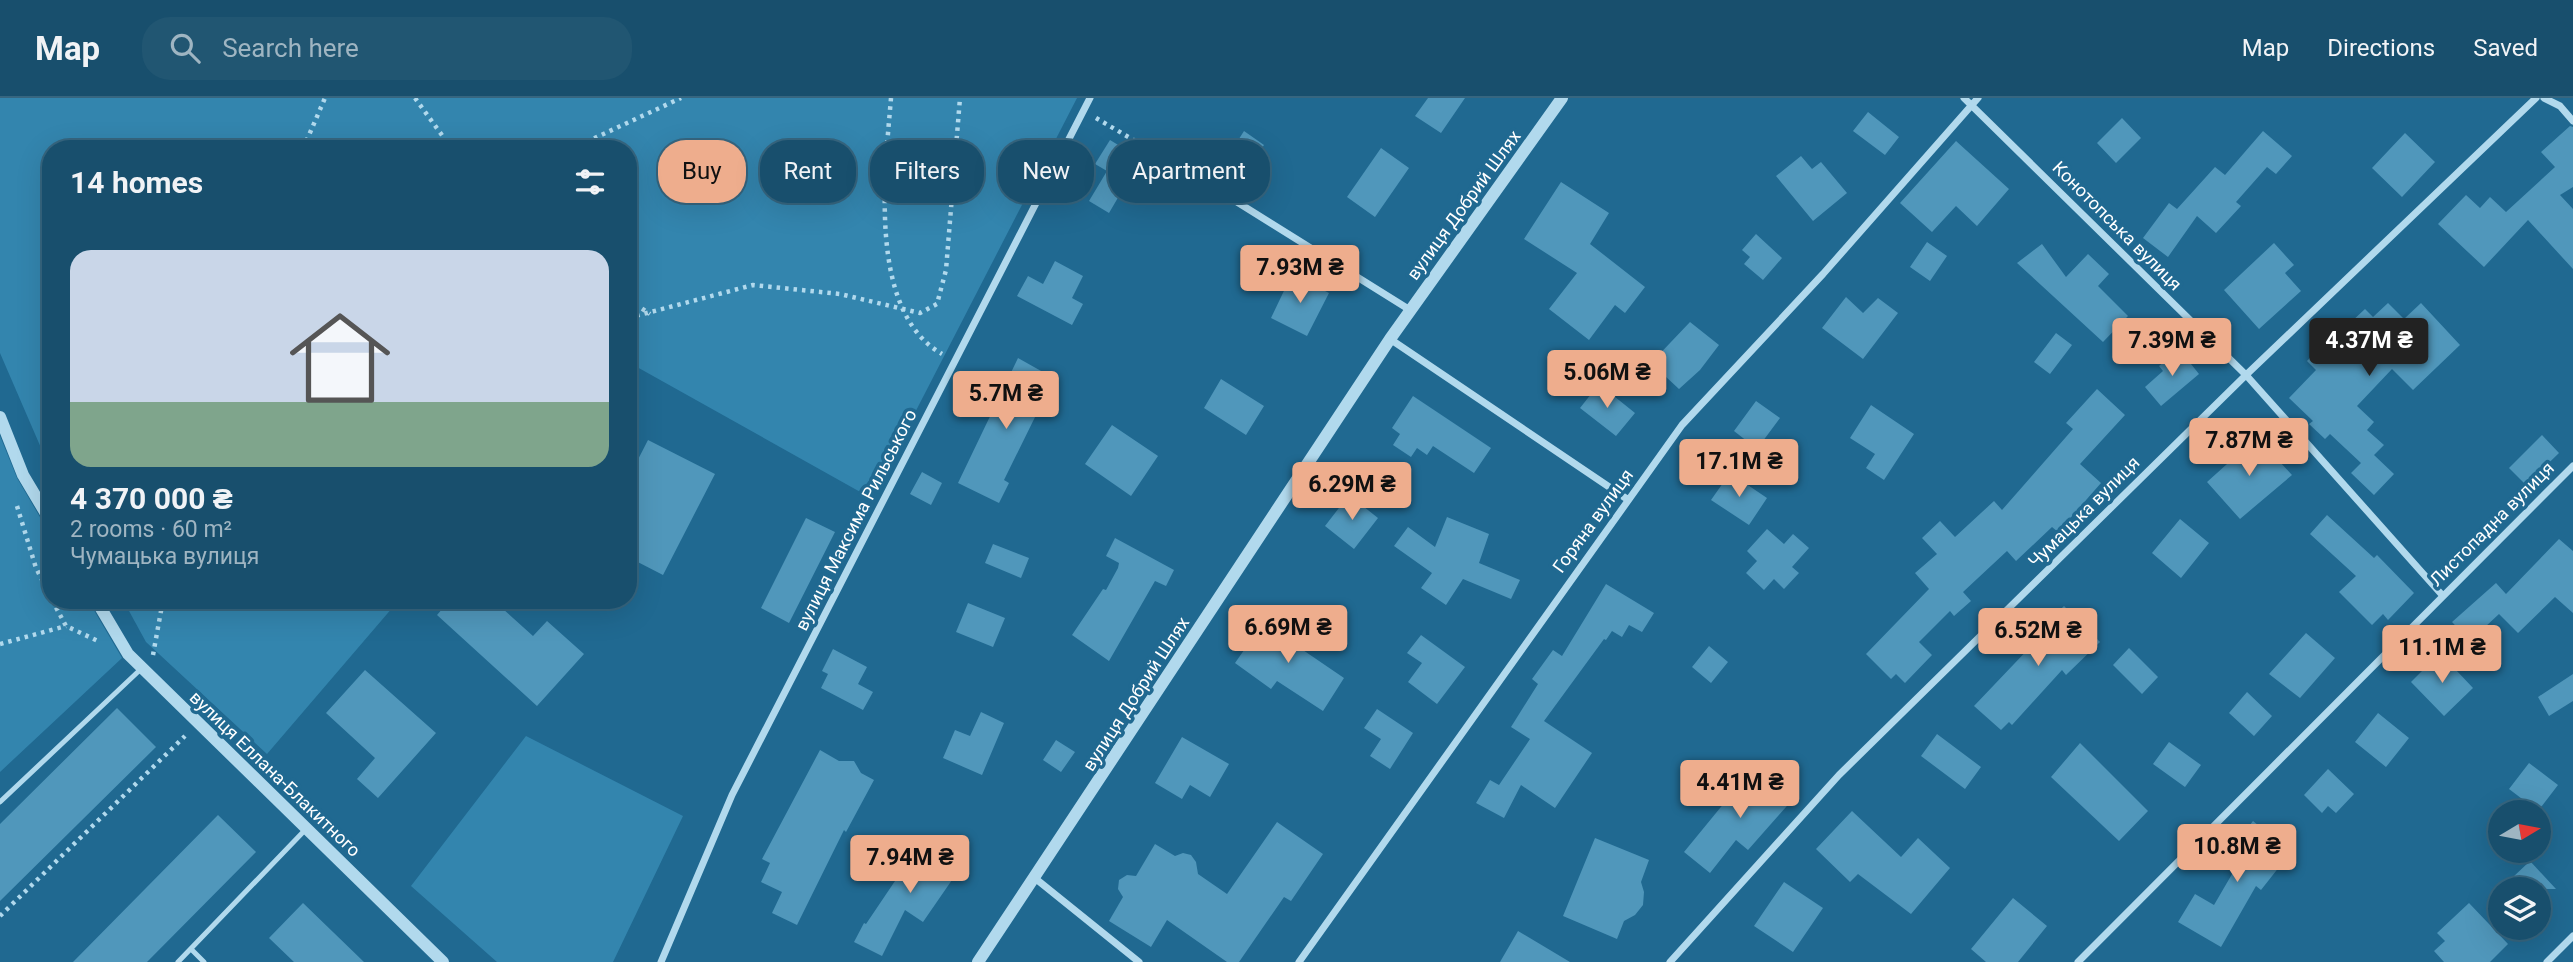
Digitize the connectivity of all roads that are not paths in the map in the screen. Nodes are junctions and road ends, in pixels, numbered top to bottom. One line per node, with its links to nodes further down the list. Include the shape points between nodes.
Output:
1 (1090, 98): 28 (street, вулиця Максима Рильського, via 732,795)
2 (1562, 98): 10 (street, вулиця Добрий Шлях)
3 (1964, 98): 7 (street, Конотопська вулиця)
4 (1978, 98): 7 (street, Горяна вулиця)
5 (2536, 98): 12 (street, Чумацька вулиця)
6 (2544, 98): 8 (street, via 2560,106)
7 (1972, 105): 12 (street, Конотопська вулиця); 15 (street, Горяна вулиця, via 1824,274 1682,425)
8 (2573, 121)
9 (1239, 203): 10 (street)
10 (1410, 310): 11 (street, вулиця Добрий Шлях)
11 (1390, 339): 15 (street); 22 (street, вулиця Добрий Шлях)
12 (2245, 375): 17 (street, Конотопська вулиця); 32 (street, Чумацька вулиця, via 1839,775)
13 (0, 417): 16 (street, via 23,475)
14 (2573, 466): 17 (street, Листопадна вулиця)
15 (1627, 499): 31 (street, Горяна вулиця)
16 (42, 507)
17 (2443, 596): 33 (street, Листопадна вулиця)
18 (101, 609): 19 (street, вулиця Еллана-Блакитного, via 128,654)
19 (142, 668): 20 (lane); 21 (street, вулиця Еллана-Блакитного)
20 (0, 802)
21 (306, 829): 24 (lane); 27 (street, вулиця Еллана-Блакитного)
22 (1036, 879): 29 (street, вулиця Добрий Шлях); 30 (street)
23 (2573, 936): 34 (street)
24 (191, 949): 25 (lane); 26 (lane)
25 (178, 962)
26 (204, 962)
27 (443, 962)
28 (661, 962)
29 (978, 962)
30 (1139, 962)
31 (1299, 962)
32 (1670, 962)
33 (2078, 962)
34 (2547, 962)

